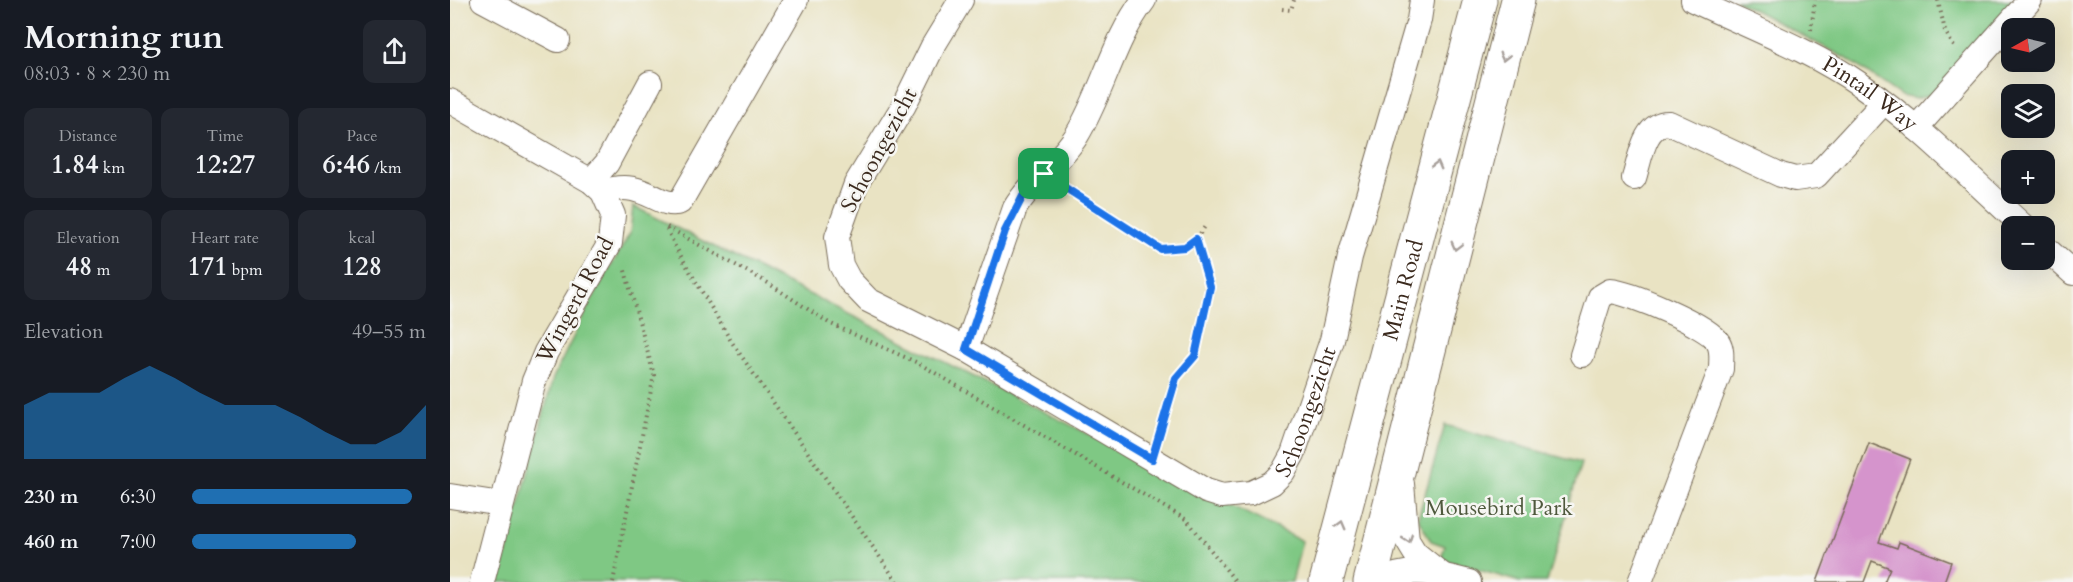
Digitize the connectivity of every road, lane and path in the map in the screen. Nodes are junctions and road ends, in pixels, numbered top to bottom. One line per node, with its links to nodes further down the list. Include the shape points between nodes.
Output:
1 (483, 0): 13 (street)
2 (796, 0): 21 (street, via 680,202 670,204 630,187)
3 (961, 0): 30 (street, Schoongezicht, via 856,184 840,224 837,250 849,280 868,300)
4 (1144, 0): 19 (street, via 1124,30 1076,137)
5 (1294, 0): 12 (path, via 1291,10)
6 (1422, 0): 32 (street, Schoongezicht, via 1350,256 1332,340 1315,397 1283,472 1272,483 1251,493 1222,496)
7 (1480, 0): 41 (main road, Main Road, one-way to 7)
8 (1518, 0): 33 (main road, Main Road, one-way to 33)
9 (1693, 0): 17 (street, Pintail Way, via 1836,69)
10 (1938, 0): 14 (path, via 1945,31)
11 (2030, 0): 14 (street)
12 (1282, 9)
13 (558, 40)
14 (1969, 71): 18 (street)
15 (650, 83): 21 (street)
16 (450, 101): 21 (street)
17 (1884, 102): 18 (street, Pintail Way); 20 (street, via 1816,176 1795,179 1781,175 1662,123 1649,134)
18 (1916, 128): 22 (street, Pintail Way)
19 (1044, 174): 27 (path, via 1160,249 1185,247); 30 (street, via 1023,196 1005,231)
20 (1634, 178)
21 (597, 187): 26 (street, Wingerd Road, via 613,215)
22 (2011, 216)
23 (656, 222): 25 (path)
24 (1206, 225): 27 (path)
25 (666, 227): 39 (path, via 731,341); 40 (path, via 740,267 829,323 918,363 1187,520)
26 (613, 228): 35 (street, Wingerd Road, via 598,266 564,318 534,381); 38 (path, via 654,375)
27 (1196, 239): 32 (path, via 1210,287 1195,356 1176,378)
28 (2055, 257): 29 (street)
29 (2073, 273)
30 (966, 349): 32 (street, Schoongezicht)
31 (1582, 355): 45 (street, via 1600,297 1610,291 1708,331 1722,354 1721,369)
32 (1152, 459)
33 (1401, 460): 36 (street, one-way to 36, via 1407,540 1415,553); 42 (main road, Main Road)
34 (450, 496): 35 (street)
35 (501, 504): 37 (street, Wingerd Road)
36 (1441, 574): 43 (street, via 1399,574); 44 (street)
37 (482, 582)
38 (613, 582)
39 (897, 582)
40 (1236, 582)
41 (1326, 582)
42 (1370, 582)
43 (1380, 582)
44 (1469, 582)
45 (1640, 582)

